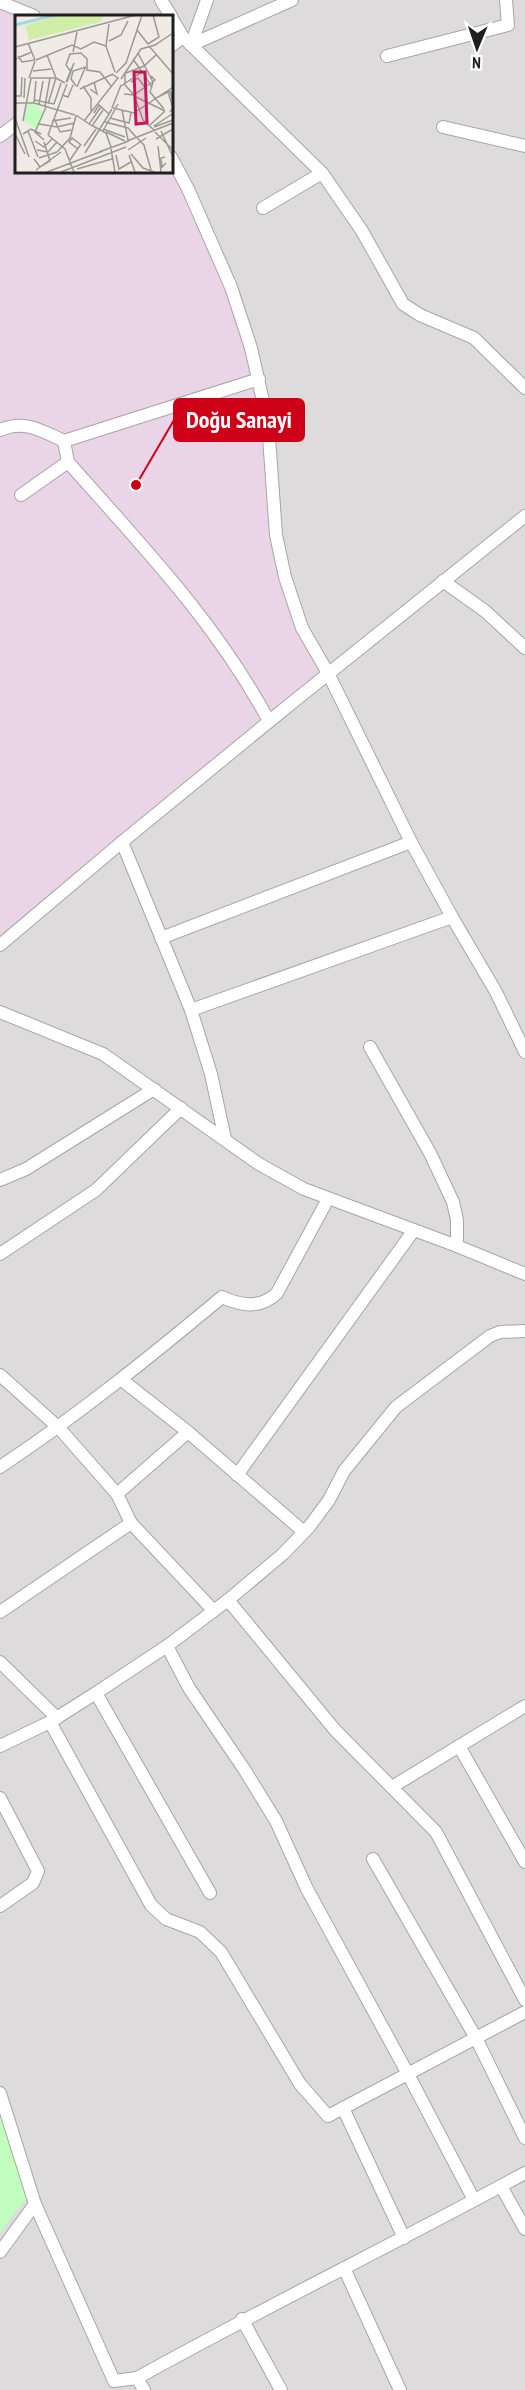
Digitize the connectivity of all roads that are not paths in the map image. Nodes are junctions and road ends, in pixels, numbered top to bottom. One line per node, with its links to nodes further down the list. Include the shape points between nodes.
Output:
1 (161, 0): 7 (street)
2 (207, 0): 9 (street)
3 (292, 0): 9 (street)
4 (506, 0): 11 (street, via 508,25)
5 (0, 2): 6 (street)
6 (32, 15)
7 (170, 15)
8 (172, 18): 9 (street)
9 (187, 41): 10 (street); 17 (street)
10 (172, 46)
11 (387, 56)
12 (15, 125): 14 (street)
13 (443, 127): 15 (street)
14 (0, 136)
15 (525, 146)
16 (172, 159): 19 (street, via 231,286)
17 (322, 173): 18 (street); 20 (street, via 362,231 404,304 474,338)
18 (263, 208)
19 (259, 379): 22 (street); 28 (street, via 268,423 273,515 280,556 302,628)
20 (525, 388)
21 (0, 430): 22 (street, via 26,425)
22 (64, 441): 23 (street)
23 (68, 462): 24 (street); 29 (street, via 206,620)
24 (21, 495)
25 (525, 516): 26 (street)
26 (443, 581): 27 (street, via 485,611); 28 (street)
27 (525, 648)
28 (328, 673): 29 (street); 31 (street)
29 (269, 721): 30 (street)
30 (122, 842): 33 (street); 34 (street)
31 (411, 842): 32 (street); 33 (street)
32 (452, 917): 35 (street); 38 (street)
33 (161, 938): 35 (street)
34 (0, 945)
35 (191, 1010): 41 (street, via 211,1074)
36 (0, 1012): 39 (street, via 103,1054)
37 (370, 1047): 45 (street, via 453,1202)
38 (525, 1052)
39 (154, 1089): 40 (street); 42 (street, via 26,1169)
40 (181, 1108): 41 (street); 46 (street, via 96,1190)
41 (225, 1139): 43 (street, via 274,1173)
42 (0, 1180)
43 (328, 1199): 44 (street); 50 (street, via 277,1293 268,1302 247,1305 222,1297)
44 (414, 1230): 45 (street); 54 (street)
45 (457, 1246): 47 (street)
46 (0, 1254)
47 (525, 1274)
48 (525, 1331): 57 (street, via 490,1336 396,1407 344,1471 329,1500)
49 (0, 1375): 51 (street)
50 (122, 1380): 51 (street); 52 (street)
51 (59, 1428): 53 (street); 55 (street)
52 (188, 1432): 54 (street); 55 (street)
53 (0, 1467)
54 (237, 1475): 57 (street)
55 (117, 1494): 56 (street)
56 (131, 1523): 59 (street); 60 (street)
57 (304, 1532): 58 (street)
58 (228, 1600): 59 (street); 68 (street, via 335,1730)
59 (213, 1610): 61 (street)
60 (0, 1612)
61 (167, 1646): 63 (street); 77 (street, via 189,1688 276,1821 307,1889)
62 (0, 1662): 65 (street)
63 (96, 1693): 65 (street); 72 (street)
64 (523, 1712): 67 (street)
65 (54, 1720): 66 (street); 79 (street, via 151,1905 166,1919 193,1928 212,1943 300,2084 328,2116)
66 (0, 1746)
67 (459, 1746): 68 (street); 71 (street)
68 (392, 1787): 74 (street, via 436,1832)
69 (0, 1798): 73 (street, via 38,1871 33,1883)
70 (373, 1859): 76 (street)
71 (525, 1862)
72 (210, 1893)
73 (0, 1906)
74 (525, 2000)
75 (525, 2012): 76 (street)
76 (476, 2038): 77 (street); 80 (street)
77 (408, 2074): 79 (street); 83 (street)
78 (0, 2093): 84 (street)
79 (343, 2108): 86 (street)
80 (525, 2138)
81 (525, 2173): 82 (street)
82 (501, 2186): 83 (street); 85 (street)
83 (474, 2200): 86 (street)
84 (35, 2204): 87 (street); 90 (street, via 114,2381)
85 (525, 2229)
86 (404, 2238): 88 (street)
87 (0, 2252)
88 (344, 2268): 89 (street); 93 (street)
89 (242, 2319): 90 (street); 92 (street)
90 (137, 2378): 91 (street)
91 (144, 2390)
92 (281, 2390)
93 (400, 2390)

